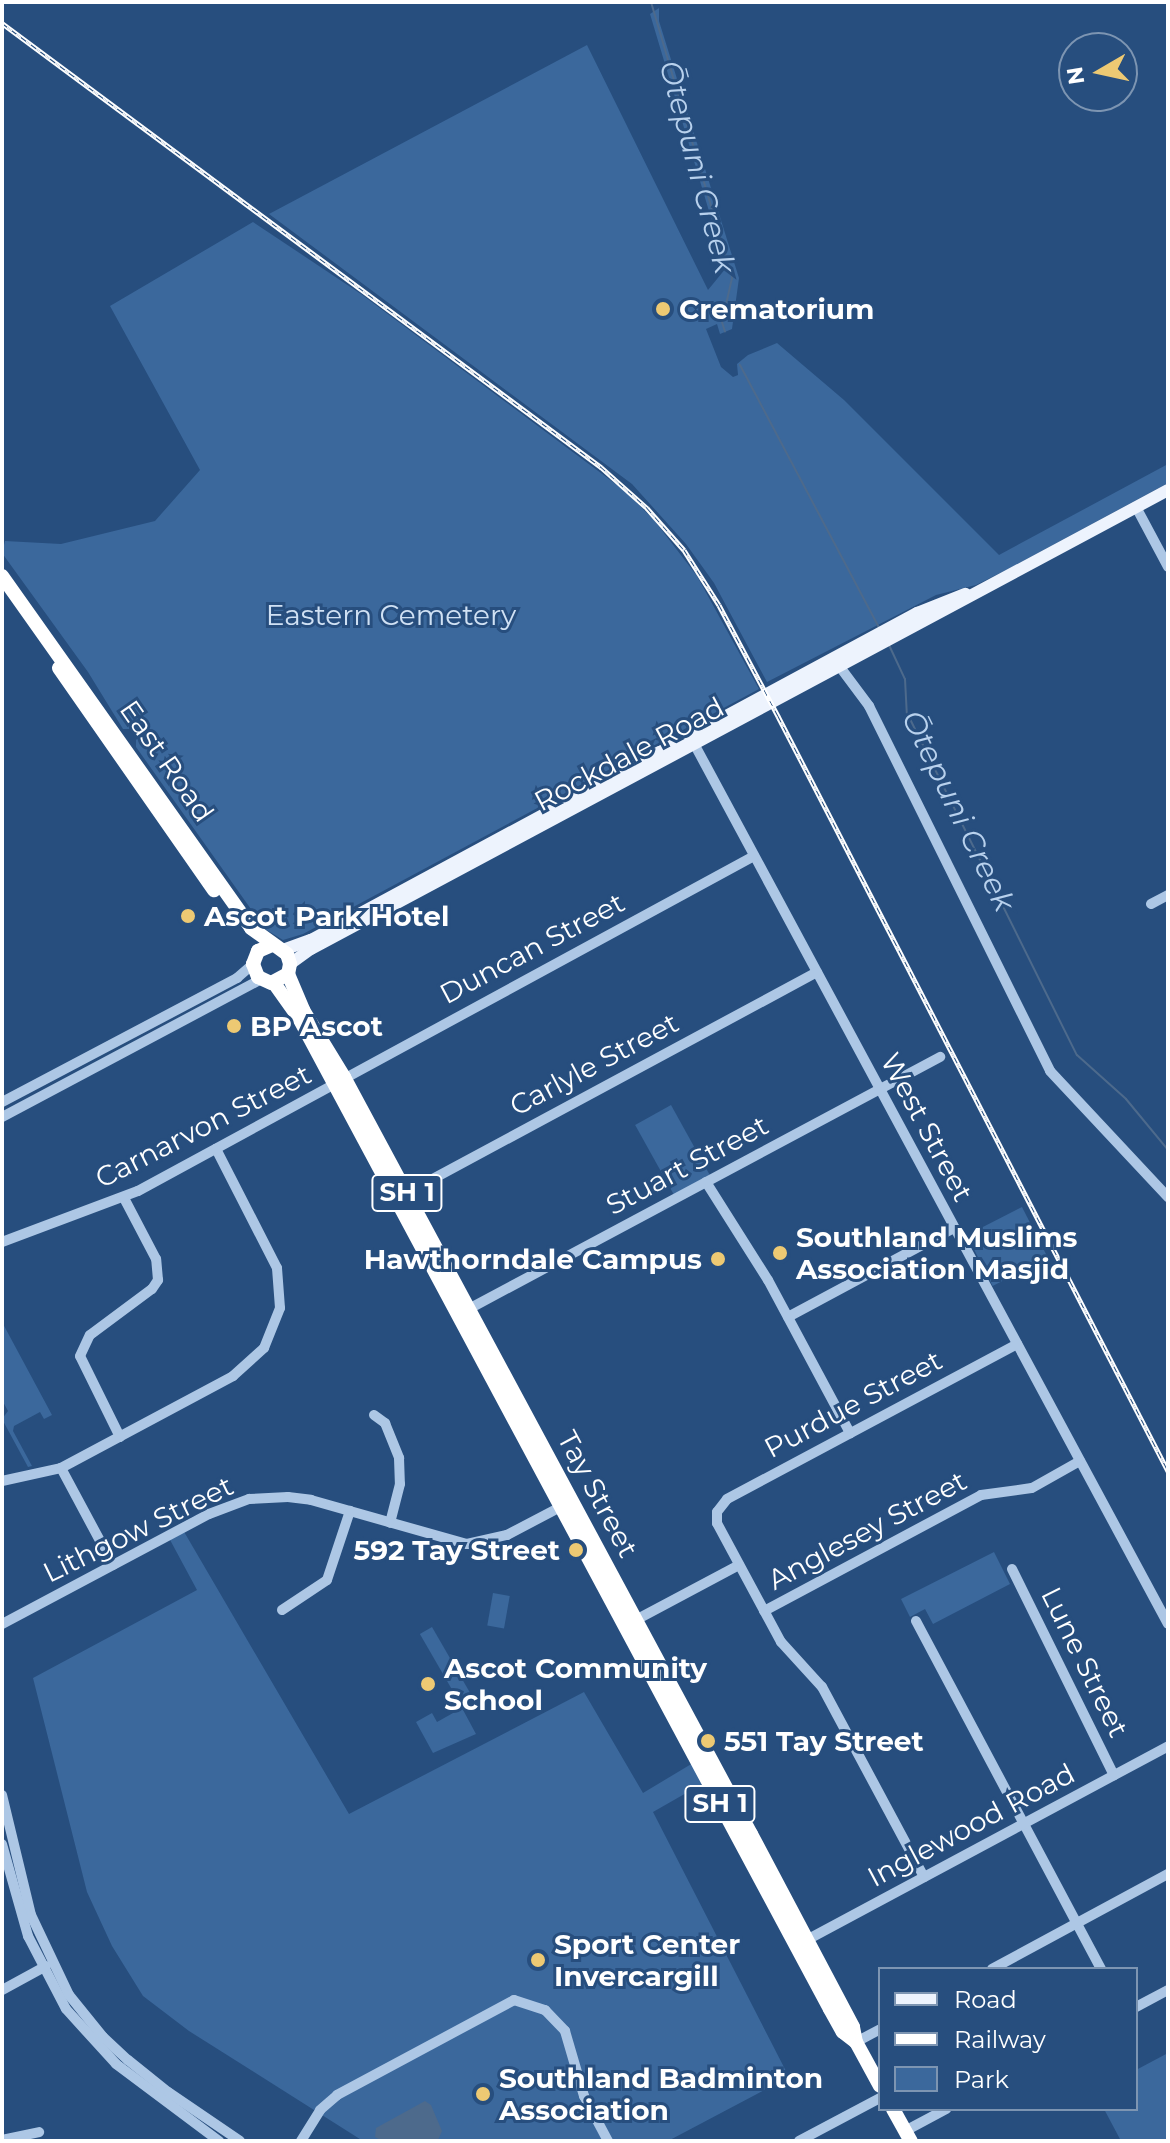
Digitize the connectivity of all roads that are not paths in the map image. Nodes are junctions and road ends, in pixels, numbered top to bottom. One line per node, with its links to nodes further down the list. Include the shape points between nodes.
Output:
1 (1168, 490): 2 (main road, Rockdale Road)
2 (1136, 507): 3 (street); 6 (main road, Rockdale Road, via 991,585 928,608)
3 (1168, 567)
4 (2, 576): 5 (highway, East Road / SH 1)
5 (22, 605): 12 (highway, East Road / SH 1, via 251,928); 13 (highway, East Road / SH 1, via 76,695 242,928)
6 (836, 663): 7 (main road, Rockdale Road); 25 (street, via 869,706 1050,1071)
7 (693, 741): 8 (main road, Rockdale Road); 9 (street, West Street)
8 (534, 826): 12 (main road, Rockdale Road, via 311,940); 14 (main road, Rockdale Road, via 311,949)
9 (754, 856): 15 (street, West Street); 18 (street, Duncan Street)
10 (1168, 895): 11 (street)
11 (1151, 904)
12 (278, 948): 13 (highway); 14 (highway, SH 1)
13 (254, 959): 16 (highway, SH 1); 20 (street, via 237,978)
14 (289, 969): 16 (highway); 18 (highway, Tay Street / SH 1)
15 (817, 972): 19 (street, West Street); 24 (street, Carlyle Street)
16 (268, 981): 18 (highway, Tay Street / SH 1, via 290,1002); 21 (street)
17 (940, 1057): 19 (street, Stuart Street)
18 (339, 1081): 22 (street, Carnarvon Street); 24 (highway, Tay Street / SH 1)
19 (880, 1089): 23 (street, Stuart Street); 27 (street, West Street)
20 (2, 1102)
21 (2, 1117)
22 (216, 1149): 26 (street, Carnarvon Street); 34 (street, via 277,1268 280,1299 275,1326 264,1348 239,1372)
23 (706, 1182): 29 (street, Stuart Street); 30 (street)
24 (401, 1196): 29 (highway, Tay Street / SH 1)
25 (1168, 1197)
26 (124, 1198): 28 (street, Carnarvon Street); 34 (street, via 156,1259 158,1280 85,1339 80,1356)
27 (954, 1228): 30 (street); 31 (street, West Street)
28 (2, 1242)
29 (463, 1312): 38 (highway, Tay Street / SH 1)
30 (788, 1317): 33 (street)
31 (1017, 1344): 33 (street, Purdue Street); 35 (street, West Street)
32 (374, 1415): 40 (street, via 385,1423 399,1458 400,1484)
33 (850, 1433): 42 (street, Purdue Street, via 727,1499 717,1512 717,1523)
34 (120, 1437): 36 (street)
35 (1080, 1461): 45 (street, Anglesey Street, via 1032,1488 981,1495); 49 (street, West Street)
36 (61, 1468): 37 (street); 41 (street)
37 (2, 1481)
38 (566, 1504): 40 (street, Lithgow Street, via 507,1535 476,1544); 47 (highway, Tay Street / SH 1)
39 (350, 1511): 40 (street, Lithgow Street); 41 (street, Lithgow Street, via 299,1497 249,1499 219,1509); 44 (street, via 327,1580)
40 (390, 1523)
41 (113, 1565): 48 (street, Lithgow Street)
42 (739, 1565): 45 (street); 47 (street)
43 (1012, 1569): 51 (street, Lune Street)
44 (282, 1610)
45 (764, 1611): 56 (street, via 785,1648 822,1687)
46 (916, 1621): 53 (street)
47 (630, 1623): 58 (highway, Tay Street / SH 1)
48 (2, 1624)
49 (1168, 1624)
50 (1168, 1746): 51 (street, Inglewood Road)
51 (1114, 1775): 53 (street, Inglewood Road)
52 (2, 1795): 54 (street)
53 (1024, 1824): 56 (street, Inglewood Road); 57 (street)
54 (5, 1847): 59 (street, via 19,1913)
55 (1168, 1874): 57 (street)
56 (924, 1877): 58 (street, Inglewood Road)
57 (1077, 1923): 60 (street); 61 (street)
58 (801, 1943): 66 (highway, Tay Street / SH 1, via 853,2027)
59 (46, 1966): 62 (street); 73 (street, via 103,2037); 75 (street, via 66,2009 94,2043)
60 (996, 1967)
61 (1100, 1967)
62 (2, 1990)
63 (1168, 1990): 64 (street)
64 (1138, 2006)
65 (878, 2030): 66 (street)
66 (856, 2042): 67 (highway, Tay Street / SH 1)
67 (878, 2082)
68 (878, 2099): 79 (street)
69 (894, 2111): 72 (highway)
70 (943, 2111): 72 (street)
71 (39, 2132): 74 (street)
72 (908, 2136)
73 (228, 2138): 76 (street)
74 (2, 2140)
75 (219, 2141)
76 (240, 2141)
77 (301, 2141): 78 (street, via 320,2110 337,2095 512,2000 545,2010 565,2031 581,2088)
78 (608, 2141)
79 (799, 2141)

